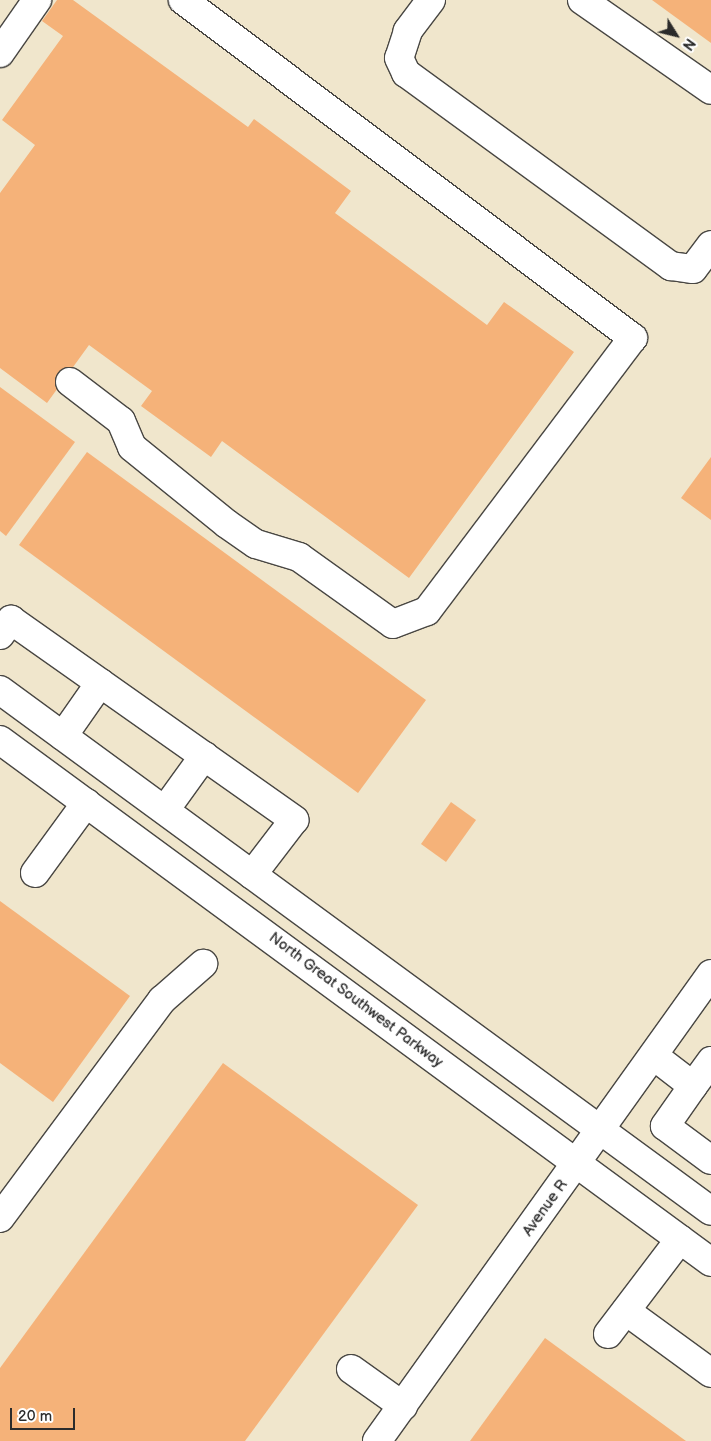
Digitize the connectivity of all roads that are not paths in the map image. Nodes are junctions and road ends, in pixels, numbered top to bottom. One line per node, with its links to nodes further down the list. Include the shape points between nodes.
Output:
1 (37, 0): 5 (street)
2 (183, 0): 8 (street, via 634,338 427,611 393,624 299,557 256,544 227,524 132,447 122,421)
3 (431, 0): 7 (street, via 408,31 400,58 406,73 671,266 694,269)
4 (582, 0): 6 (street)
5 (0, 53)
6 (711, 90)
7 (711, 245)
8 (70, 382)
9 (0, 635): 10 (street, via 11,620)
10 (100, 683): 12 (street); 14 (street)
11 (0, 690): 12 (street)
12 (63, 736): 16 (street)
13 (0, 740): 15 (street, North Great Southwest Parkway)
14 (204, 756): 16 (street); 19 (street, via 294,820)
15 (86, 803): 17 (street, North Great Southwest Parkway); 18 (street)
16 (173, 816): 17 (street); 19 (street)
17 (158, 855): 27 (street, North Great Southwest Parkway)
18 (35, 873)
19 (252, 875): 25 (street)
20 (203, 964): 29 (street, via 162,1000)
21 (711, 974): 22 (street, Avenue R)
22 (654, 1056): 24 (street); 25 (street, Avenue R)
23 (711, 1061): 24 (street)
24 (693, 1086): 26 (street, via 665,1126)
25 (601, 1131): 27 (street, Avenue R); 28 (street)
26 (711, 1160)
27 (577, 1164): 30 (street, North Great Southwest Parkway); 36 (street, Avenue R)
28 (711, 1211)
29 (0, 1218)
30 (680, 1239): 31 (street, North Great Southwest Parkway); 32 (street)
31 (711, 1262)
32 (626, 1311): 33 (street); 35 (street)
33 (608, 1334)
34 (351, 1369): 36 (street)
35 (711, 1373)
36 (403, 1406): 37 (street, Avenue R)
37 (377, 1441)

